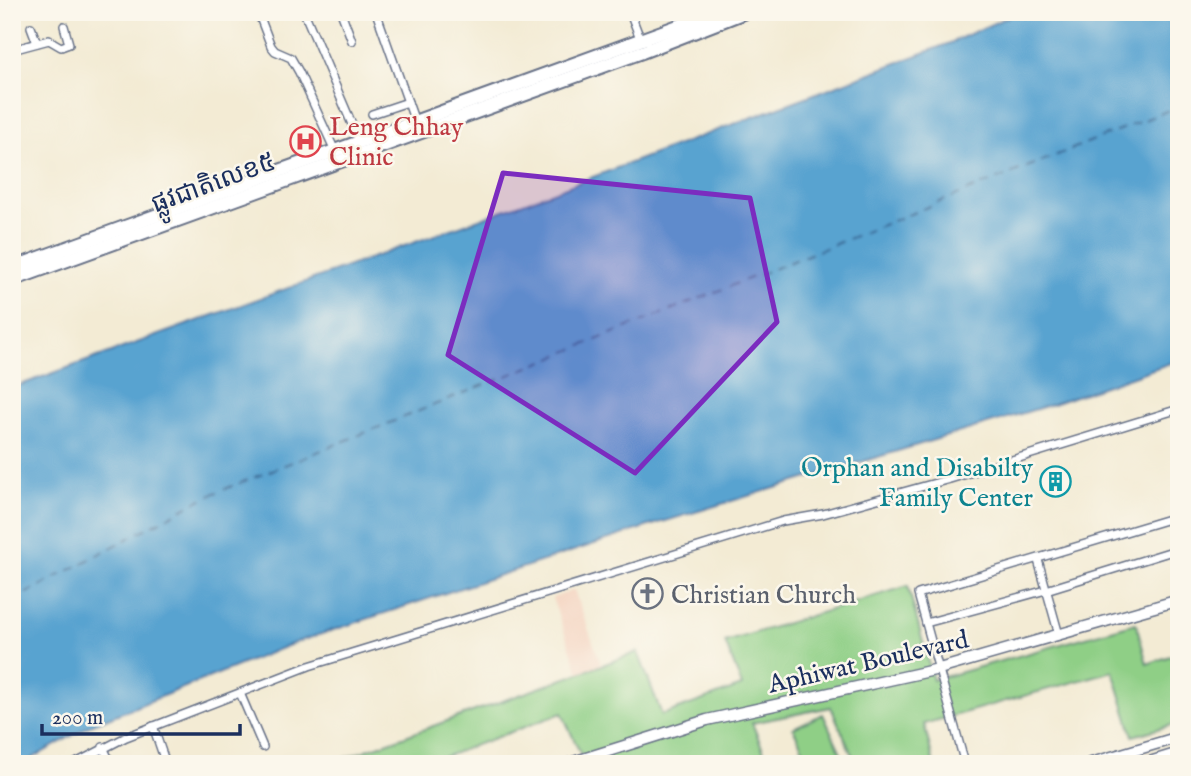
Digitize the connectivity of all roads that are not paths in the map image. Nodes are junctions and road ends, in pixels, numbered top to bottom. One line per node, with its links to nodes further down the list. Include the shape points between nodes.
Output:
1 (258, 12): 18 (street, via 271,46 291,58 299,72)
2 (303, 12): 17 (street)
3 (341, 12): 10 (street)
4 (376, 12): 14 (street)
5 (630, 12): 11 (street)
6 (717, 12): 11 (highway, ផ្លូវជាតិលេខ៥)
7 (745, 12): 16 (highway, ផ្លូវជាតិលេខ៥)
8 (64, 26): 12 (street, via 69,44)
9 (31, 27): 12 (street)
10 (352, 41)
11 (640, 41): 16 (highway, ផ្លូវជាតិលេខ៥)
12 (37, 43): 13 (street)
13 (12, 50)
14 (408, 102): 15 (street); 16 (street)
15 (372, 114)
16 (417, 128): 17 (highway, ផ្លូវជាតិលេខ៥)
17 (361, 147): 18 (highway, ផ្លូវជាតិលេខ៥)
18 (336, 156): 19 (highway, ផ្លូវជាតិលេខ៥); 20 (highway, ផ្លូវជាតិលេខ៥)
19 (12, 268)
20 (12, 279)
21 (1179, 409): 30 (street, via 950,479 783,521 309,666)
22 (1179, 516): 24 (street)
23 (1179, 549): 25 (street)
24 (1038, 560): 25 (street); 27 (street, via 918,594)
25 (1046, 590): 27 (street); 28 (street)
26 (1179, 600): 28 (street, Aphiwat Boulevard)
27 (926, 623): 29 (street)
28 (1059, 635): 29 (street, Aphiwat Boulevard)
29 (939, 669): 36 (street, Aphiwat Boulevard, via 707,720); 40 (street)
30 (240, 693): 31 (street); 34 (street)
31 (153, 726): 33 (street); 39 (street)
32 (1179, 737): 41 (street)
33 (103, 747): 37 (street); 38 (street)
34 (263, 747)
35 (1179, 753): 42 (street)
36 (573, 762)
37 (74, 764)
38 (111, 764)
39 (166, 764)
40 (965, 764)
41 (1088, 764)
42 (1143, 764)

